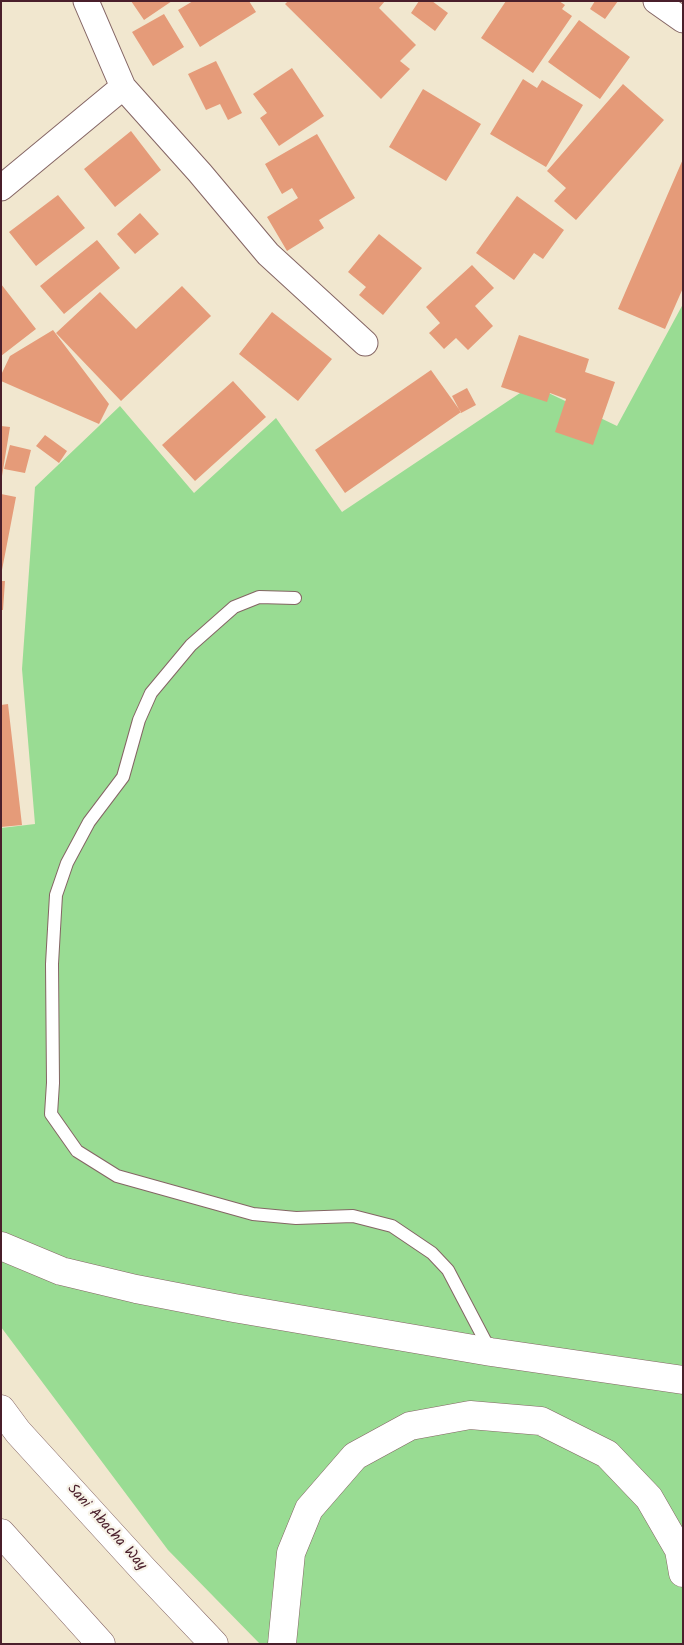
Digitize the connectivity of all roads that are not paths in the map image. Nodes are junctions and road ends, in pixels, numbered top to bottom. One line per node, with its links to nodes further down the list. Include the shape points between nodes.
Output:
1 (86, 1): 4 (street)
2 (656, 1): 3 (street)
3 (683, 20)
4 (123, 87): 5 (street); 6 (street, via 268,254)
5 (1, 188)
6 (365, 343)
7 (295, 598): 9 (lane, via 260,597 234,607 191,645 151,692 139,720 123,777 88,822 67,863 56,895 51,1114 76,1151 117,1176 253,1214 296,1218 353,1216 392,1226 432,1253 448,1270)
8 (1, 1246): 9 (highway, via 61,1272 136,1289)
9 (491, 1352): 10 (highway)
10 (683, 1380)
11 (1, 1408): 15 (highway, Sani Abacha Way, via 18,1432)
12 (1, 1533): 14 (highway)
13 (683, 1572): 16 (highway, via 679,1550 649,1498 606,1454 541,1422 470,1415 410,1426 355,1456 309,1508 290,1553)
14 (101, 1644)
15 (214, 1644)
16 (282, 1644)

